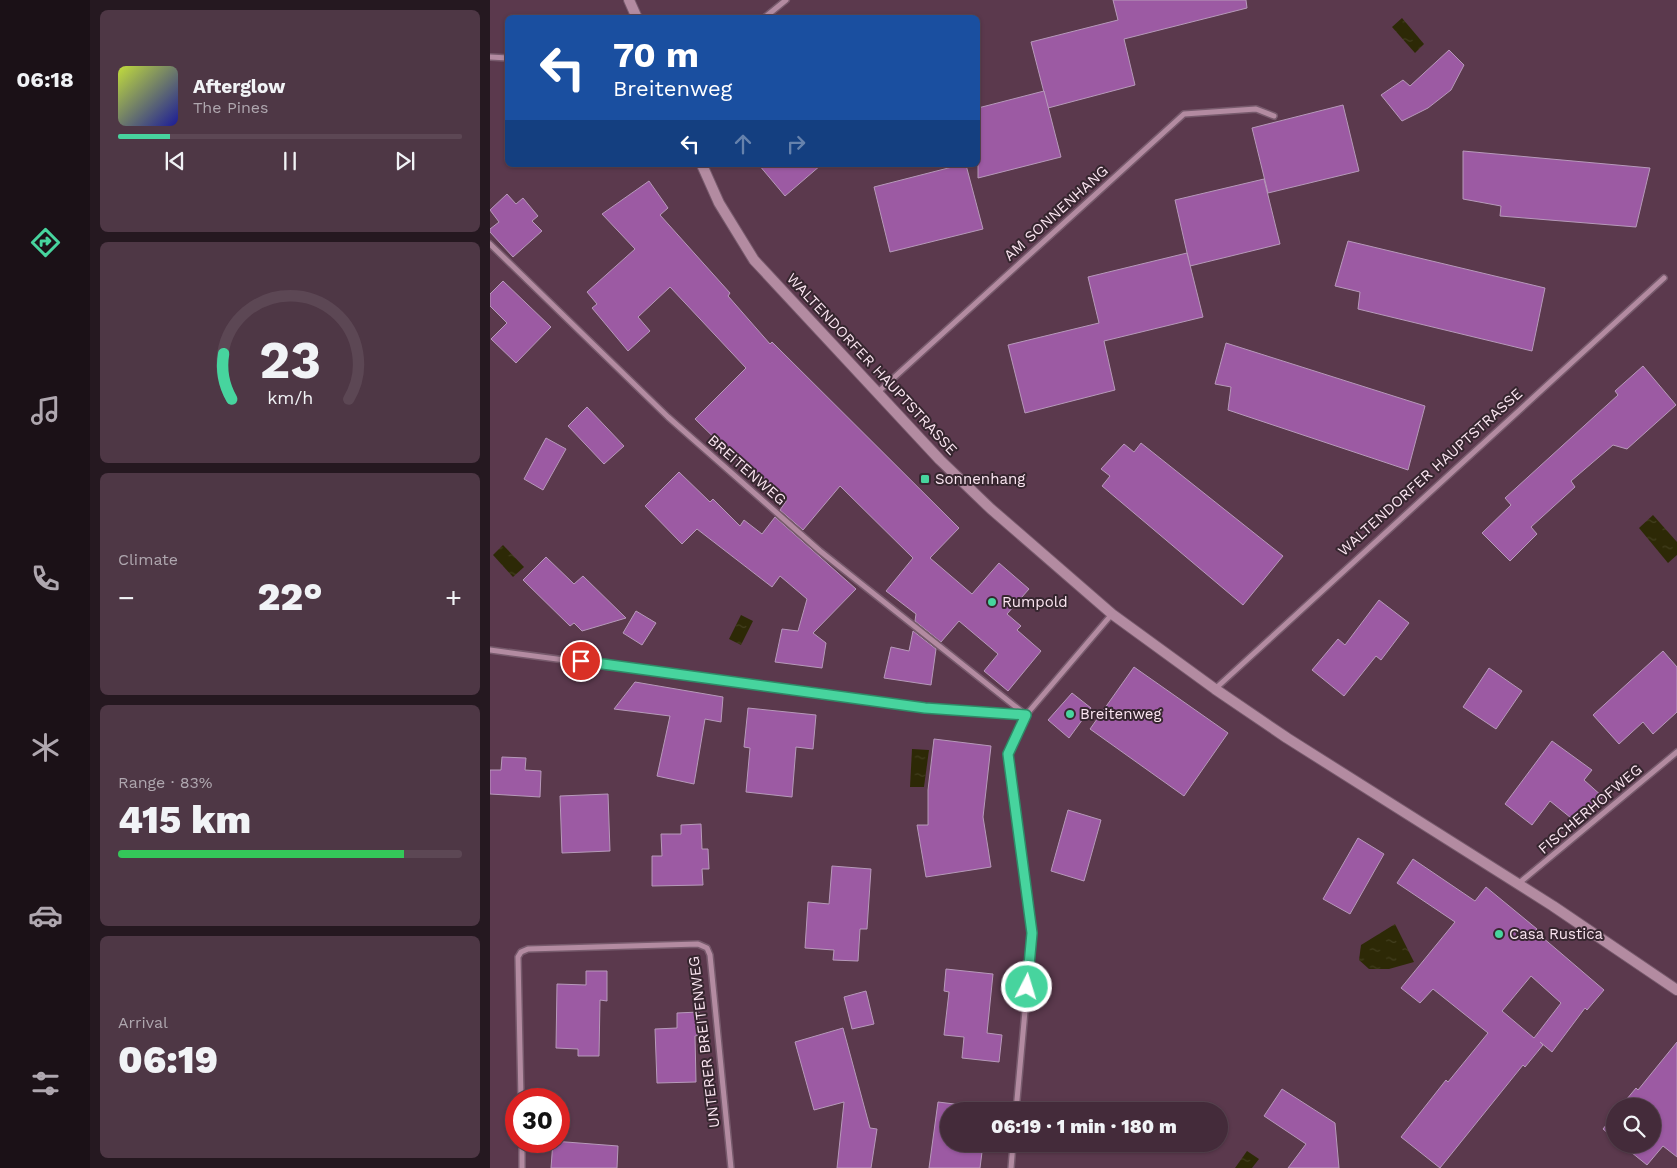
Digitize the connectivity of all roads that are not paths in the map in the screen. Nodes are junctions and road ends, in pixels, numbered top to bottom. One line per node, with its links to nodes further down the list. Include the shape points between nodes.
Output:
1 (629, 0): 3 (main road)
2 (786, 0): 4 (street)
3 (636, 15)
4 (768, 15)
5 (490, 56): 6 (street)
6 (505, 58)
7 (1274, 116): 11 (street, AM SONNENHANG, via 1256,109 1184,114)
8 (703, 167): 11 (main road, WALTENDORFER HAUPTSTRASSE, via 719,203 754,260)
9 (490, 244): 15 (street, BREITENWEG, via 668,417 820,551)
10 (1664, 278): 14 (street, WALTENDORFER HAUPTSTRASSE)
11 (878, 393): 12 (main road, WALTENDORFER HAUPTSTRASSE, via 991,509)
12 (1112, 614): 14 (main road, WALTENDORFER HAUPTSTRASSE); 15 (street)
13 (490, 650): 15 (street, via 925,708)
14 (1215, 689): 17 (main road, WALTENDORFER HAUPTSTRASSE)
15 (1026, 715): 20 (street, via 1008,754 1032,933)
16 (1677, 752): 17 (street, FISCHERHOFWEG)
17 (1518, 884): 18 (main road, WALTENDORFER HAUPTSTRASSE)
18 (1677, 990)
19 (521, 1088): 24 (street, UNTERER BREITENWEG, via 518,957 521,952 528,948 698,944 707,948 710,955)
20 (1017, 1102)
21 (1012, 1152): 25 (street)
22 (522, 1153): 23 (street)
23 (522, 1168)
24 (731, 1168)
25 (1011, 1168)

